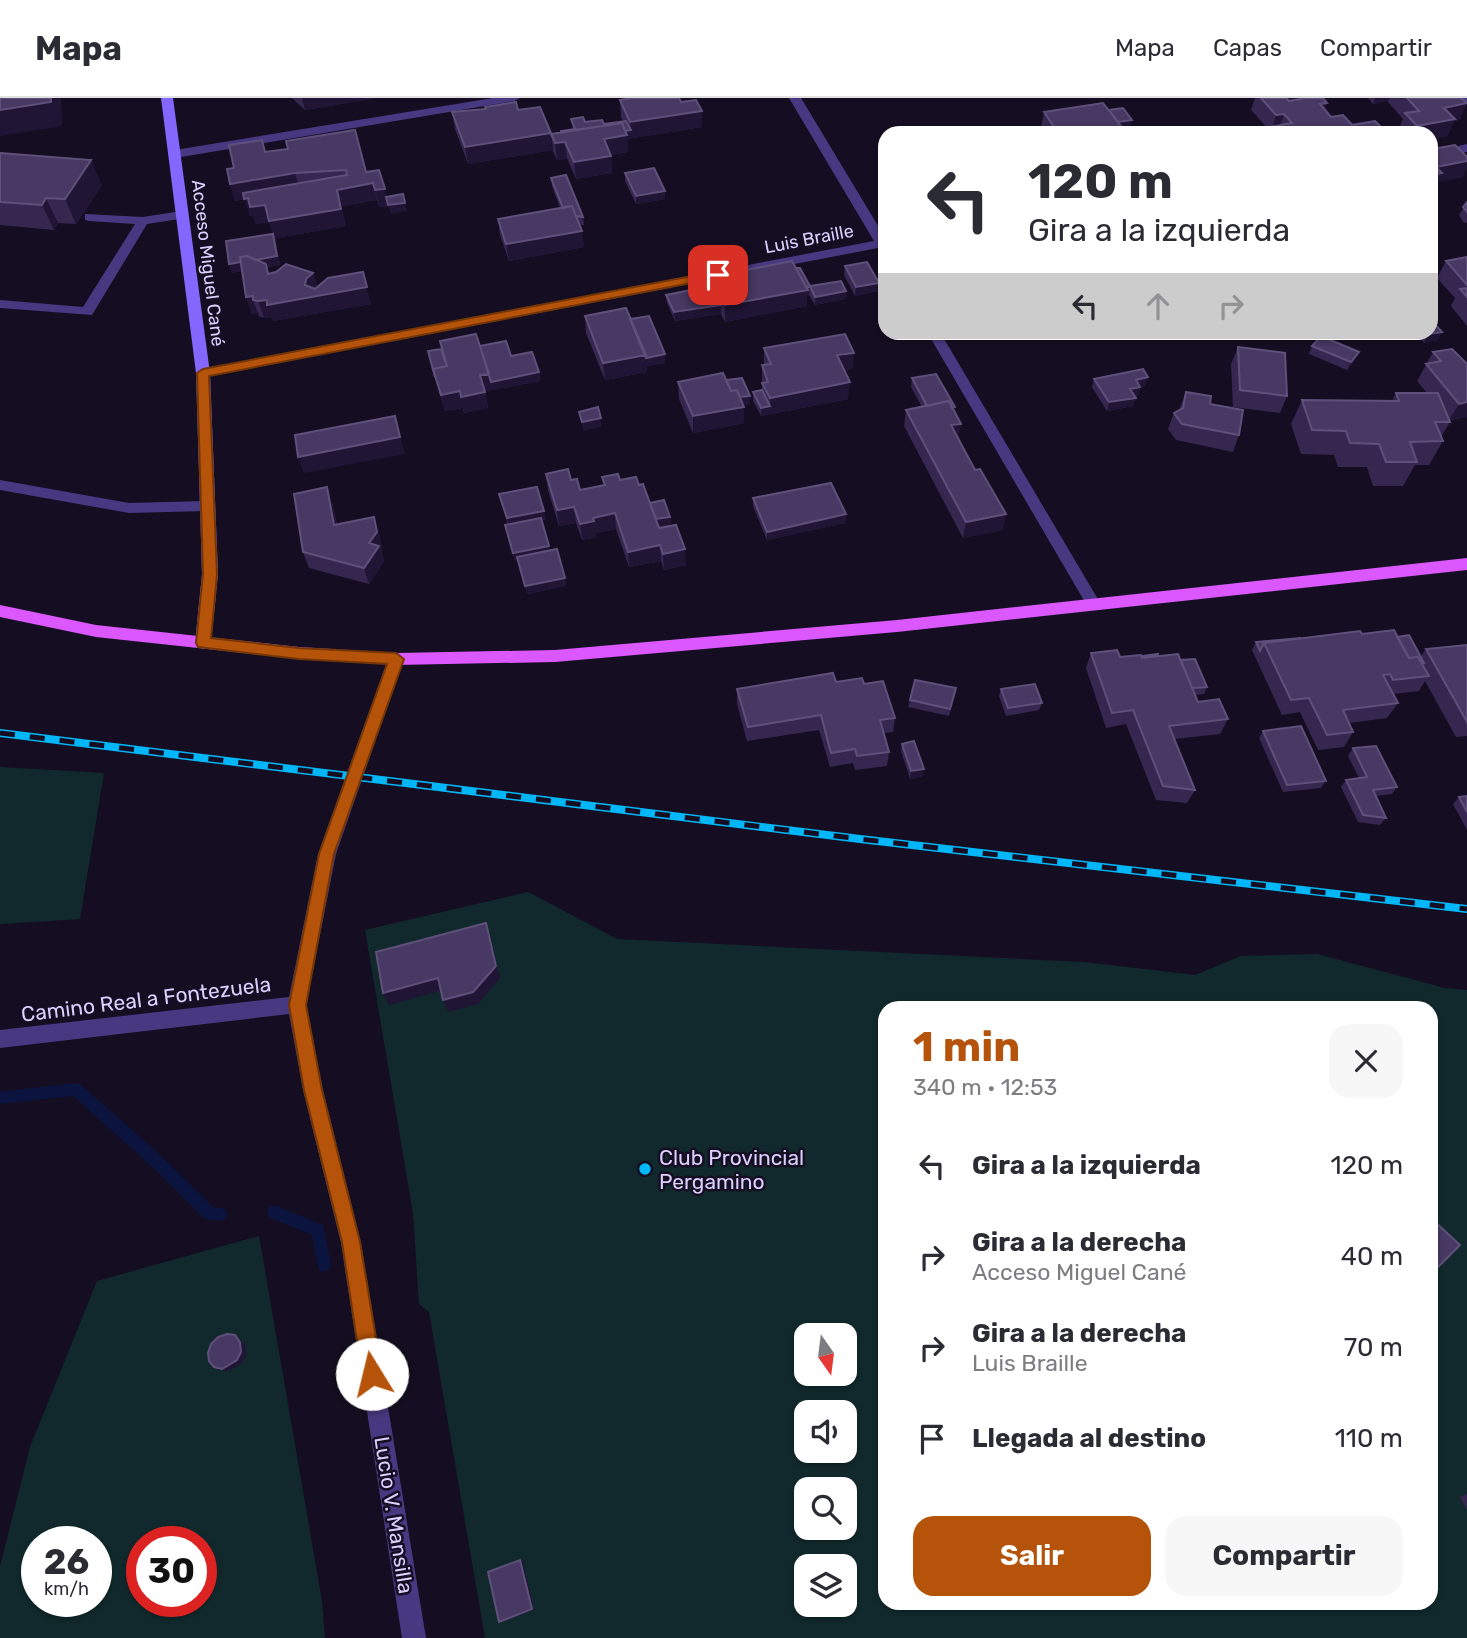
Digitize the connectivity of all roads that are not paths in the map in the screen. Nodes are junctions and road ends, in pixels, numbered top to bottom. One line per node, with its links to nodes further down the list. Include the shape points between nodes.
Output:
1 (167, 98): 5 (main road, Acceso Miguel Cané)
2 (514, 98): 5 (street)
3 (795, 98): 10 (street)
4 (1467, 148): 6 (street)
5 (175, 154): 7 (main road, Acceso Miguel Cané)
6 (1438, 154)
7 (182, 215): 9 (street); 14 (main road, Acceso Miguel Cané)
8 (89, 217): 9 (street)
9 (144, 221): 12 (street, via 87,312)
10 (878, 236)
11 (878, 247): 14 (street, Luis Braille)
12 (0, 304)
13 (938, 340): 18 (street)
14 (203, 373): 16 (main road, Acceso Miguel Cané)
15 (0, 485): 16 (street, via 129,508)
16 (206, 506): 20 (main road, Acceso Miguel Cané, via 210,574)
17 (1467, 564): 18 (main road)
18 (1094, 605): 21 (main road, via 625,651)
19 (0, 611): 20 (main road, via 96,631)
20 (203, 643): 21 (main road)
21 (396, 659): 22 (street, Lucio V. Mansilla, via 327,854)
22 (297, 1005): 23 (street, Camino Real a Fontezuela); 24 (street, Lucio V. Mansilla, via 351,1242)
23 (0, 1039)
24 (414, 1638)

